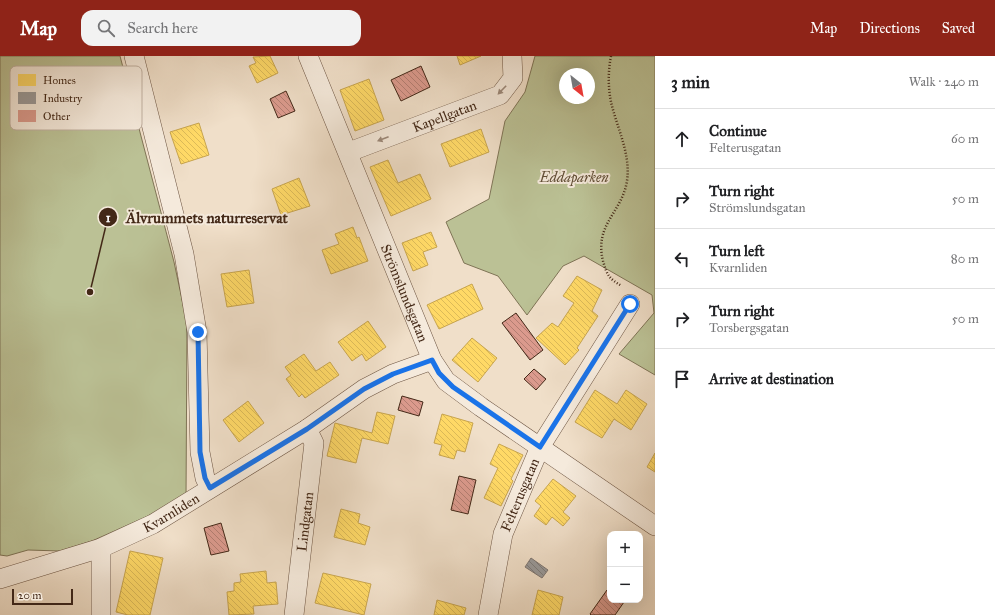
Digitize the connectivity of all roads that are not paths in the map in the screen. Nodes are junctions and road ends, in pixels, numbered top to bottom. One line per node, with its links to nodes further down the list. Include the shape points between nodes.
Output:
1 (134, 56): 4 (street)
2 (308, 56): 6 (street, Strömslundsgatan)
3 (512, 56): 6 (street, Kapellgatan, one-way to 6, via 513,78 500,95)
4 (137, 66)
5 (142, 88): 11 (street, via 184,254 198,332 200,452 205,478)
6 (348, 152): 8 (street, Strömslundsgatan)
7 (630, 304): 10 (street, Felterusgatan)
8 (432, 360): 9 (street, Kvarnliden, via 393,374 364,389); 10 (street, Strömslundsgatan, via 439,373 453,387)
9 (307, 429): 11 (street, Kvarnliden); 16 (street, Lindgatan, via 314,443)
10 (540, 447): 12 (street, Strömslundsgatan); 17 (street, Felterusgatan, via 503,534)
11 (210, 488): 13 (street, Kvarnliden, via 153,524)
12 (655, 526)
13 (101, 548): 14 (street, Kvarnliden); 15 (street)
14 (0, 579)
15 (101, 615)
16 (294, 615)
17 (488, 615)

